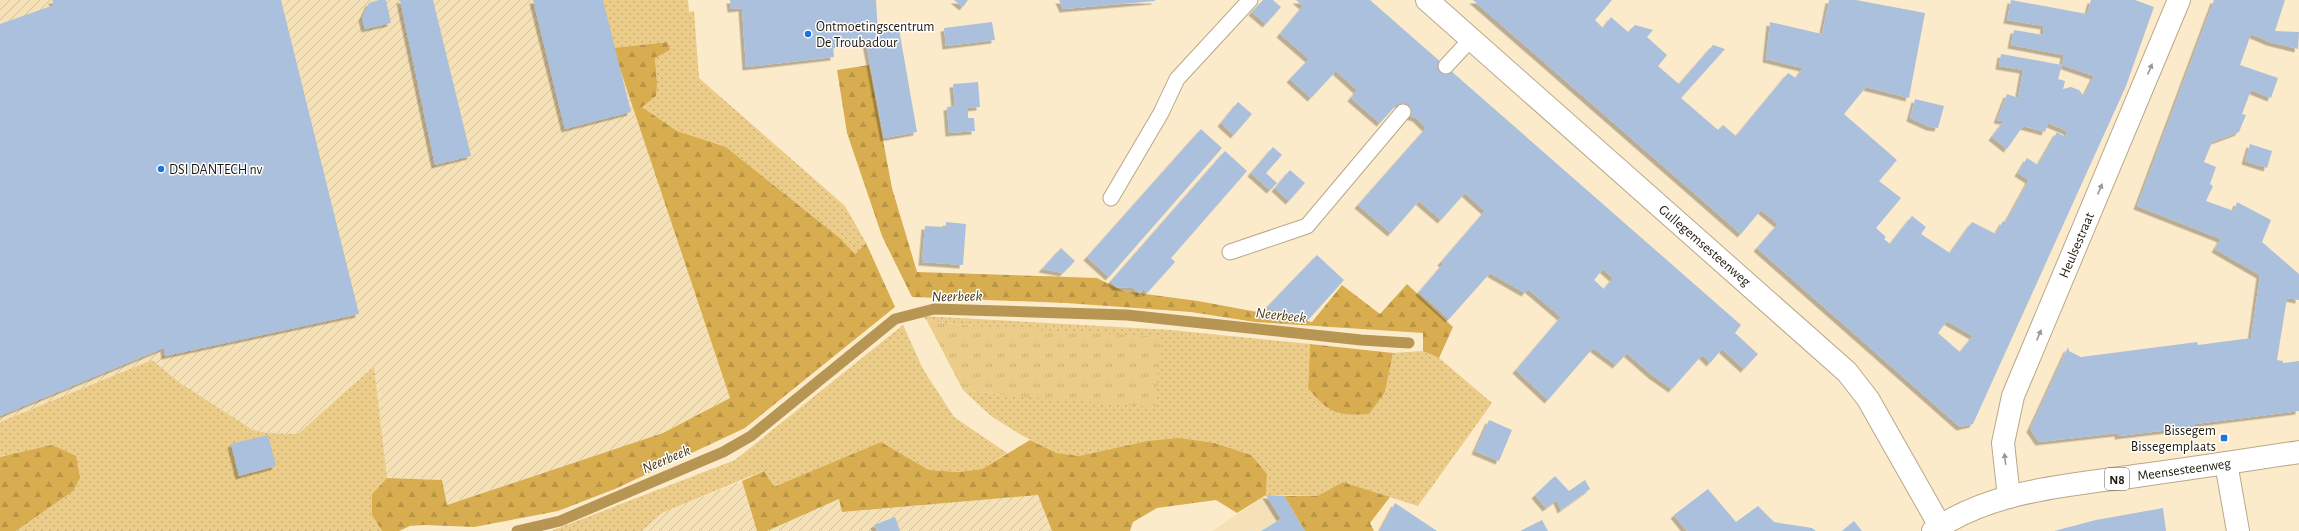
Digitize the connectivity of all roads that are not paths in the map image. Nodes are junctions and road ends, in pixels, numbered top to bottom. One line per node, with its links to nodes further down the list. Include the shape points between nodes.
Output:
1 (1250, 0): 7 (lane, via 1177,79 1161,113)
2 (1427, 0): 4 (street, Gullegemsesteenweg)
3 (2179, 0): 11 (street, Heulsestraat, one-way to 3, via 2003,443 2013,396)
4 (1471, 39): 5 (lane); 12 (street, Gullegemsesteenweg, via 1847,372 1868,399)
5 (1446, 66)
6 (1403, 112): 8 (lane, via 1307,226)
7 (1111, 198)
8 (1230, 252)
9 (2299, 452): 10 (street, Meensesteenweg / N8)
10 (2226, 463): 11 (street, Meensesteenweg / N8, via 2073,485); 13 (street)
11 (2010, 497): 12 (street, Meensesteenweg / N8, via 1970,510)
12 (1937, 528)
13 (2238, 531)

